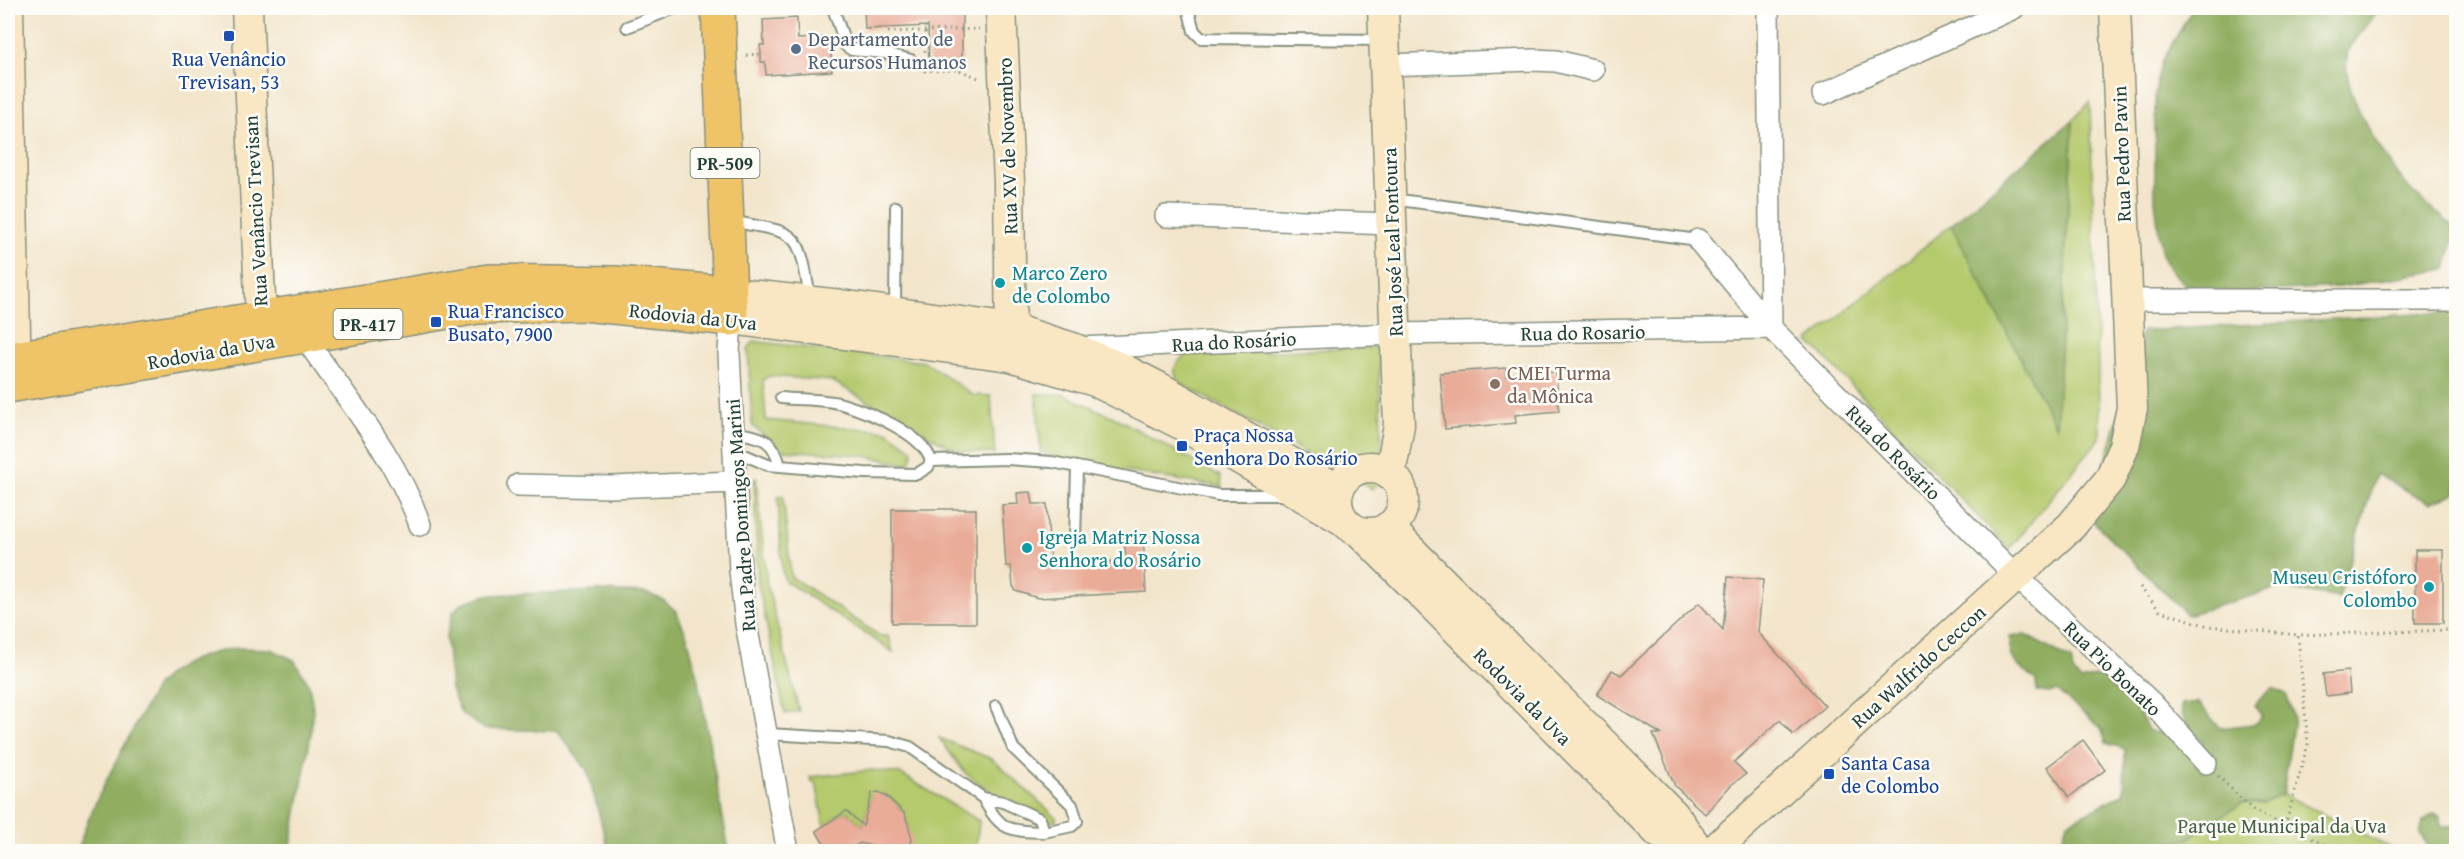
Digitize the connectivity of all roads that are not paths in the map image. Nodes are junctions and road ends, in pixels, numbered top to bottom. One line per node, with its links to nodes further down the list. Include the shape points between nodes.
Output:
1 (9, 8): 33 (street)
2 (247, 8): 28 (street, Rua Venâncio Trevisan)
3 (675, 8): 12 (lane)
4 (718, 8): 20 (main road, PR-509)
5 (833, 8): 14 (lane, via 846,46)
6 (1188, 8): 13 (lane, via 1194,31 1201,38)
7 (1383, 8): 13 (street, Rua José Leal Fontoura)
8 (2014, 8): 16 (street)
9 (2115, 8): 22 (street, Rua Pedro Pavin)
10 (1768, 11): 27 (street)
11 (1002, 17): 31 (street, Rua XV de Novembro)
12 (627, 27)
13 (1384, 53): 15 (street, via 1556,61); 18 (street, Rua José Leal Fontoura)
14 (911, 60)
15 (1593, 70)
16 (1823, 94)
17 (896, 207): 26 (lane)
18 (1390, 211): 19 (street); 21 (lane); 29 (street, Rua José Leal Fontoura)
19 (1166, 216)
20 (727, 221): 24 (lane, via 787,232 798,242); 25 (main road, PR-509)
21 (1698, 240): 27 (street, Rua do Rosário)
22 (2127, 300): 23 (street); 47 (street, Rua Pedro Pavin, via 2132,408 2124,446 2098,496)
23 (2457, 300)
24 (810, 301): 25 (street, Rodovia da Uva / PR-417); 26 (street, Rodovia da Uva / PR-417)
25 (731, 306): 28 (main road, Rodovia da Uva / PR-417, via 616,283 489,281); 30 (main road, Rodovia da Uva / PR-417, via 478,307); 31 (street, Rodovia da Uva / PR-417); 35 (street, Rua Padre Domingos Marini)
26 (895, 313): 31 (street, Rodovia da Uva / PR-417)
27 (1771, 328): 29 (street, Rua do Rosario); 47 (street, Rua do Rosário)
28 (261, 330): 30 (main road, Rodovia da Uva / PR-417); 33 (main road, Rodovia da Uva / PR-417)
29 (1395, 334): 32 (street, Rua do Rosário); 39 (street, Rua José Leal Fontoura, via 1399,425)
30 (303, 335): 44 (street, via 395,469 410,495)
31 (1011, 342): 32 (street, Rodovia da Uva / PR-417); 43 (street, Rodovia da Uva / PR-417, via 1179,423)
32 (1072, 348): 42 (street, Rodovia da Uva / PR-417, via 1151,383)
33 (11, 372)
34 (781, 398): 36 (lane, via 841,404 907,433 921,442)
35 (733, 441): 37 (lane, via 768,465); 37 (lane, via 762,438 777,451); 40 (street, Rua Padre Domingos Marini)
36 (931, 461): 37 (lane, via 917,474); 38 (lane, via 1007,459)
37 (780, 466)
38 (1077, 468): 43 (lane, via 1218,495); 46 (lane)
39 (1390, 475): 42 (street, via 1381,470 1361,469 1343,481); 45 (street, via 1397,482 1402,501 1396,520)
40 (735, 482): 41 (street, via 612,488); 49 (street, Rua Padre Domingos Marini, via 746,624)
41 (518, 485)
42 (1339, 490): 45 (street, via 1337,500)
43 (1303, 495): 45 (street, Rodovia da Uva / PR-417)
44 (420, 525)
45 (1364, 526): 54 (street, Rodovia da Uva / PR-417, via 1659,833); 55 (street, Rodovia da Uva / PR-417, via 1674,815)
46 (1075, 538)
47 (2017, 577): 50 (street, Rua Pio Bonato, via 2153,704); 56 (street, Rua Walfrido Ceccon)
48 (996, 706): 52 (lane, via 1013,748 1072,806 1077,821 1072,826)
49 (768, 734): 51 (lane, via 824,736 910,747); 53 (street, Rua Padre Domingos Marini)
50 (2206, 764)
51 (983, 798): 52 (lane, via 1003,802 1040,819); 52 (lane, via 995,820 1004,827)
52 (1044, 832)
53 (788, 852)
54 (1692, 852)
55 (1700, 852)
56 (1712, 852)

